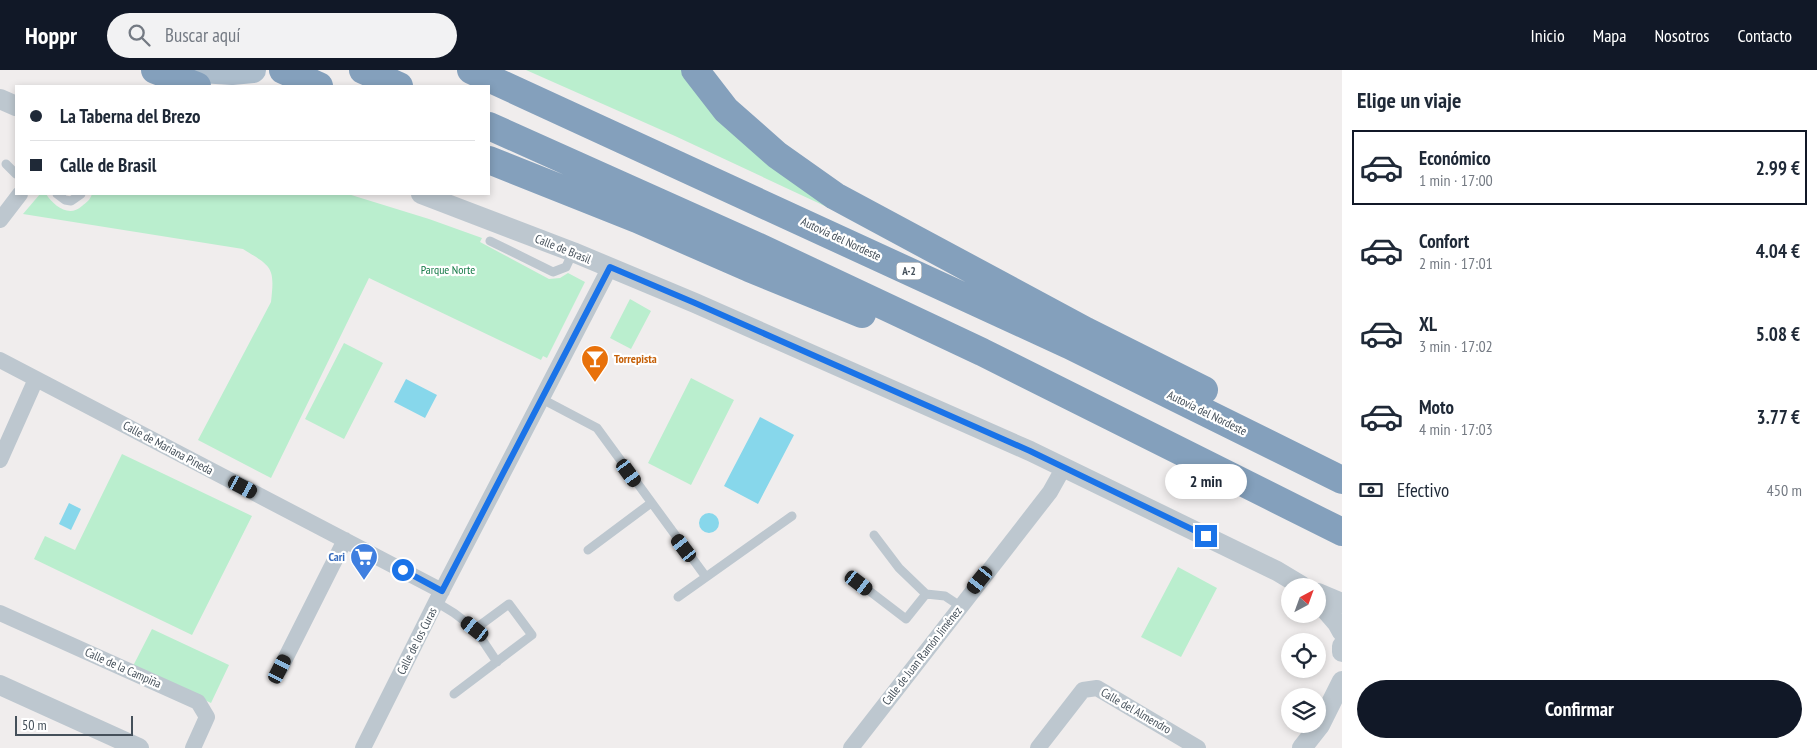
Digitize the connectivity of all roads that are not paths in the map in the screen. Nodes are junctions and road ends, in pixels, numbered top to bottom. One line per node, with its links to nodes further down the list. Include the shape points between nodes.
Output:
1 (155, 70): 8 (highway)
2 (202, 70): 7 (main road)
3 (283, 70): 9 (highway)
4 (363, 70): 10 (highway)
5 (471, 70): 34 (highway, Autovía del Nordeste / A-2, via 1069,345)
6 (694, 70): 32 (highway, via 726,110 777,155 835,196 1086,331)
7 (243, 71)
8 (194, 85)
9 (317, 85)
10 (397, 85)
11 (0, 99): 12 (street)
12 (15, 106)
13 (490, 126): 30 (highway, via 759,247 982,352)
14 (490, 160): 26 (highway, via 638,219)
15 (6, 164): 16 (lane)
16 (15, 173)
17 (490, 181): 26 (highway)
18 (19, 195): 22 (street)
19 (58, 195): 20 (lane, via 71,201)
20 (80, 195)
21 (423, 195): 24 (street, Calle de Brasil)
22 (0, 220)
23 (490, 241): 24 (lane, via 553,272 566,267)
24 (573, 252): 25 (street, Calle de Brasil)
25 (610, 267): 29 (street, Calle de los Curas); 33 (street, Calle de Brasil)
26 (749, 268): 30 (highway)
27 (0, 360): 28 (street, Calle de Mariana Pineda)
28 (36, 379): 31 (street); 39 (street, Calle de Mariana Pineda)
29 (542, 398): 35 (lane, via 597,428); 45 (street, Calle de los Curas)
30 (1094, 409): 37 (highway)
31 (0, 460)
32 (1342, 460)
33 (1064, 467): 42 (street, Calle de Brasil); 49 (street, Calle de Juan Ramón Jiménez, via 1050,492)
34 (1342, 480)
35 (650, 503): 40 (lane); 41 (lane)
36 (792, 516): 41 (lane)
37 (1342, 532)
38 (874, 534): 44 (lane, via 899,568)
39 (345, 540): 45 (street, Calle de Mariana Pineda); 57 (street)
40 (588, 550)
41 (706, 577): 47 (lane)
42 (1289, 578)
43 (859, 583): 44 (lane, via 906,619)
44 (926, 594): 49 (lane, via 945,596)
45 (439, 596): 52 (lane); 67 (street, Calle de los Curas)
46 (1326, 596): 48 (street)
47 (678, 597)
48 (1342, 603)
49 (960, 606): 68 (street, Calle de Juan Ramón Jiménez)
50 (1326, 610): 53 (street)
51 (0, 613): 66 (street, Calle de la Campiña, via 198,702 207,717)
52 (475, 629): 56 (lane); 56 (lane, via 509,604 532,635)
53 (1342, 632)
54 (1342, 646): 55 (street)
55 (1342, 652)
56 (497, 662): 60 (lane)
57 (280, 669)
58 (1342, 681): 62 (street)
59 (0, 685): 65 (street)
60 (454, 694)
61 (1342, 706): 63 (street)
62 (1326, 713)
63 (1326, 720)
64 (1314, 733): 71 (street)
65 (140, 748)
66 (193, 748)
67 (363, 748)
68 (851, 748)
69 (1038, 748): 70 (street, Calle del Almendro, via 1083,690 1097,688)
70 (1198, 748)
71 (1302, 748)

